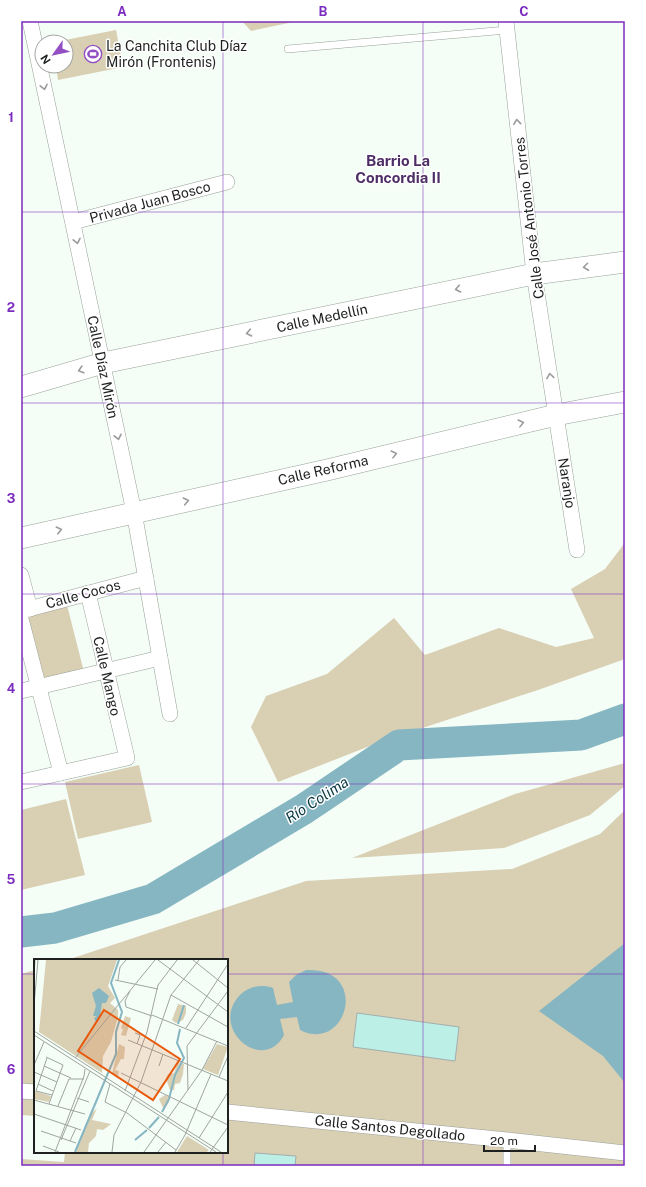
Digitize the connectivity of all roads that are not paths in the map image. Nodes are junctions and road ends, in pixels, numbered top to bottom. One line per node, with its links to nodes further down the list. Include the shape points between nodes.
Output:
1 (30, 21): 5 (street, Calle Díaz Mirón, one-way to 5)
2 (506, 26): 3 (lane); 7 (street, Calle José Antonio Torres, one-way to 2)
3 (288, 49)
4 (227, 182): 5 (street, Privada Juan Bosco)
5 (73, 222): 8 (street, Calle Díaz Mirón, one-way to 8)
6 (625, 262): 7 (street, Calle Medellín, one-way to 7)
7 (534, 274): 8 (street, Calle Medellín, one-way to 8); 11 (street, Calle José Antonio Torres, one-way to 7)
8 (103, 364): 9 (street, Calle Medellín, one-way to 9); 12 (street, Calle Díaz Mirón, one-way to 12)
9 (21, 387)
10 (625, 402): 11 (street, Calle Reforma)
11 (556, 415): 12 (street, Calle Reforma, one-way to 11, via 327,470); 14 (street, Naranjo)
12 (134, 512): 13 (street, Calle Reforma, one-way to 12); 16 (street, Calle Díaz Mirón)
13 (21, 538)
14 (577, 550)
15 (21, 575): 18 (street)
16 (146, 578): 17 (street, Calle Cocos); 19 (street, Calle Díaz Mirón)
17 (88, 593): 18 (street, Calle Cocos); 20 (street, Calle Mango)
18 (24, 613): 21 (street)
19 (160, 658): 20 (street); 23 (street, Calle Díaz Mirón)
20 (106, 671): 21 (street); 24 (street, Calle Mango, via 127,758)
21 (39, 687): 22 (street); 24 (street)
22 (21, 691)
23 (170, 714)
24 (61, 773): 25 (street)
25 (21, 782)
26 (21, 1091): 27 (street)
27 (34, 1092)
28 (228, 1112): 29 (street, Calle Santos Degollado)
29 (508, 1140): 30 (street, Calle Santos Degollado); 31 (lane)
30 (625, 1153)
31 (507, 1166)

